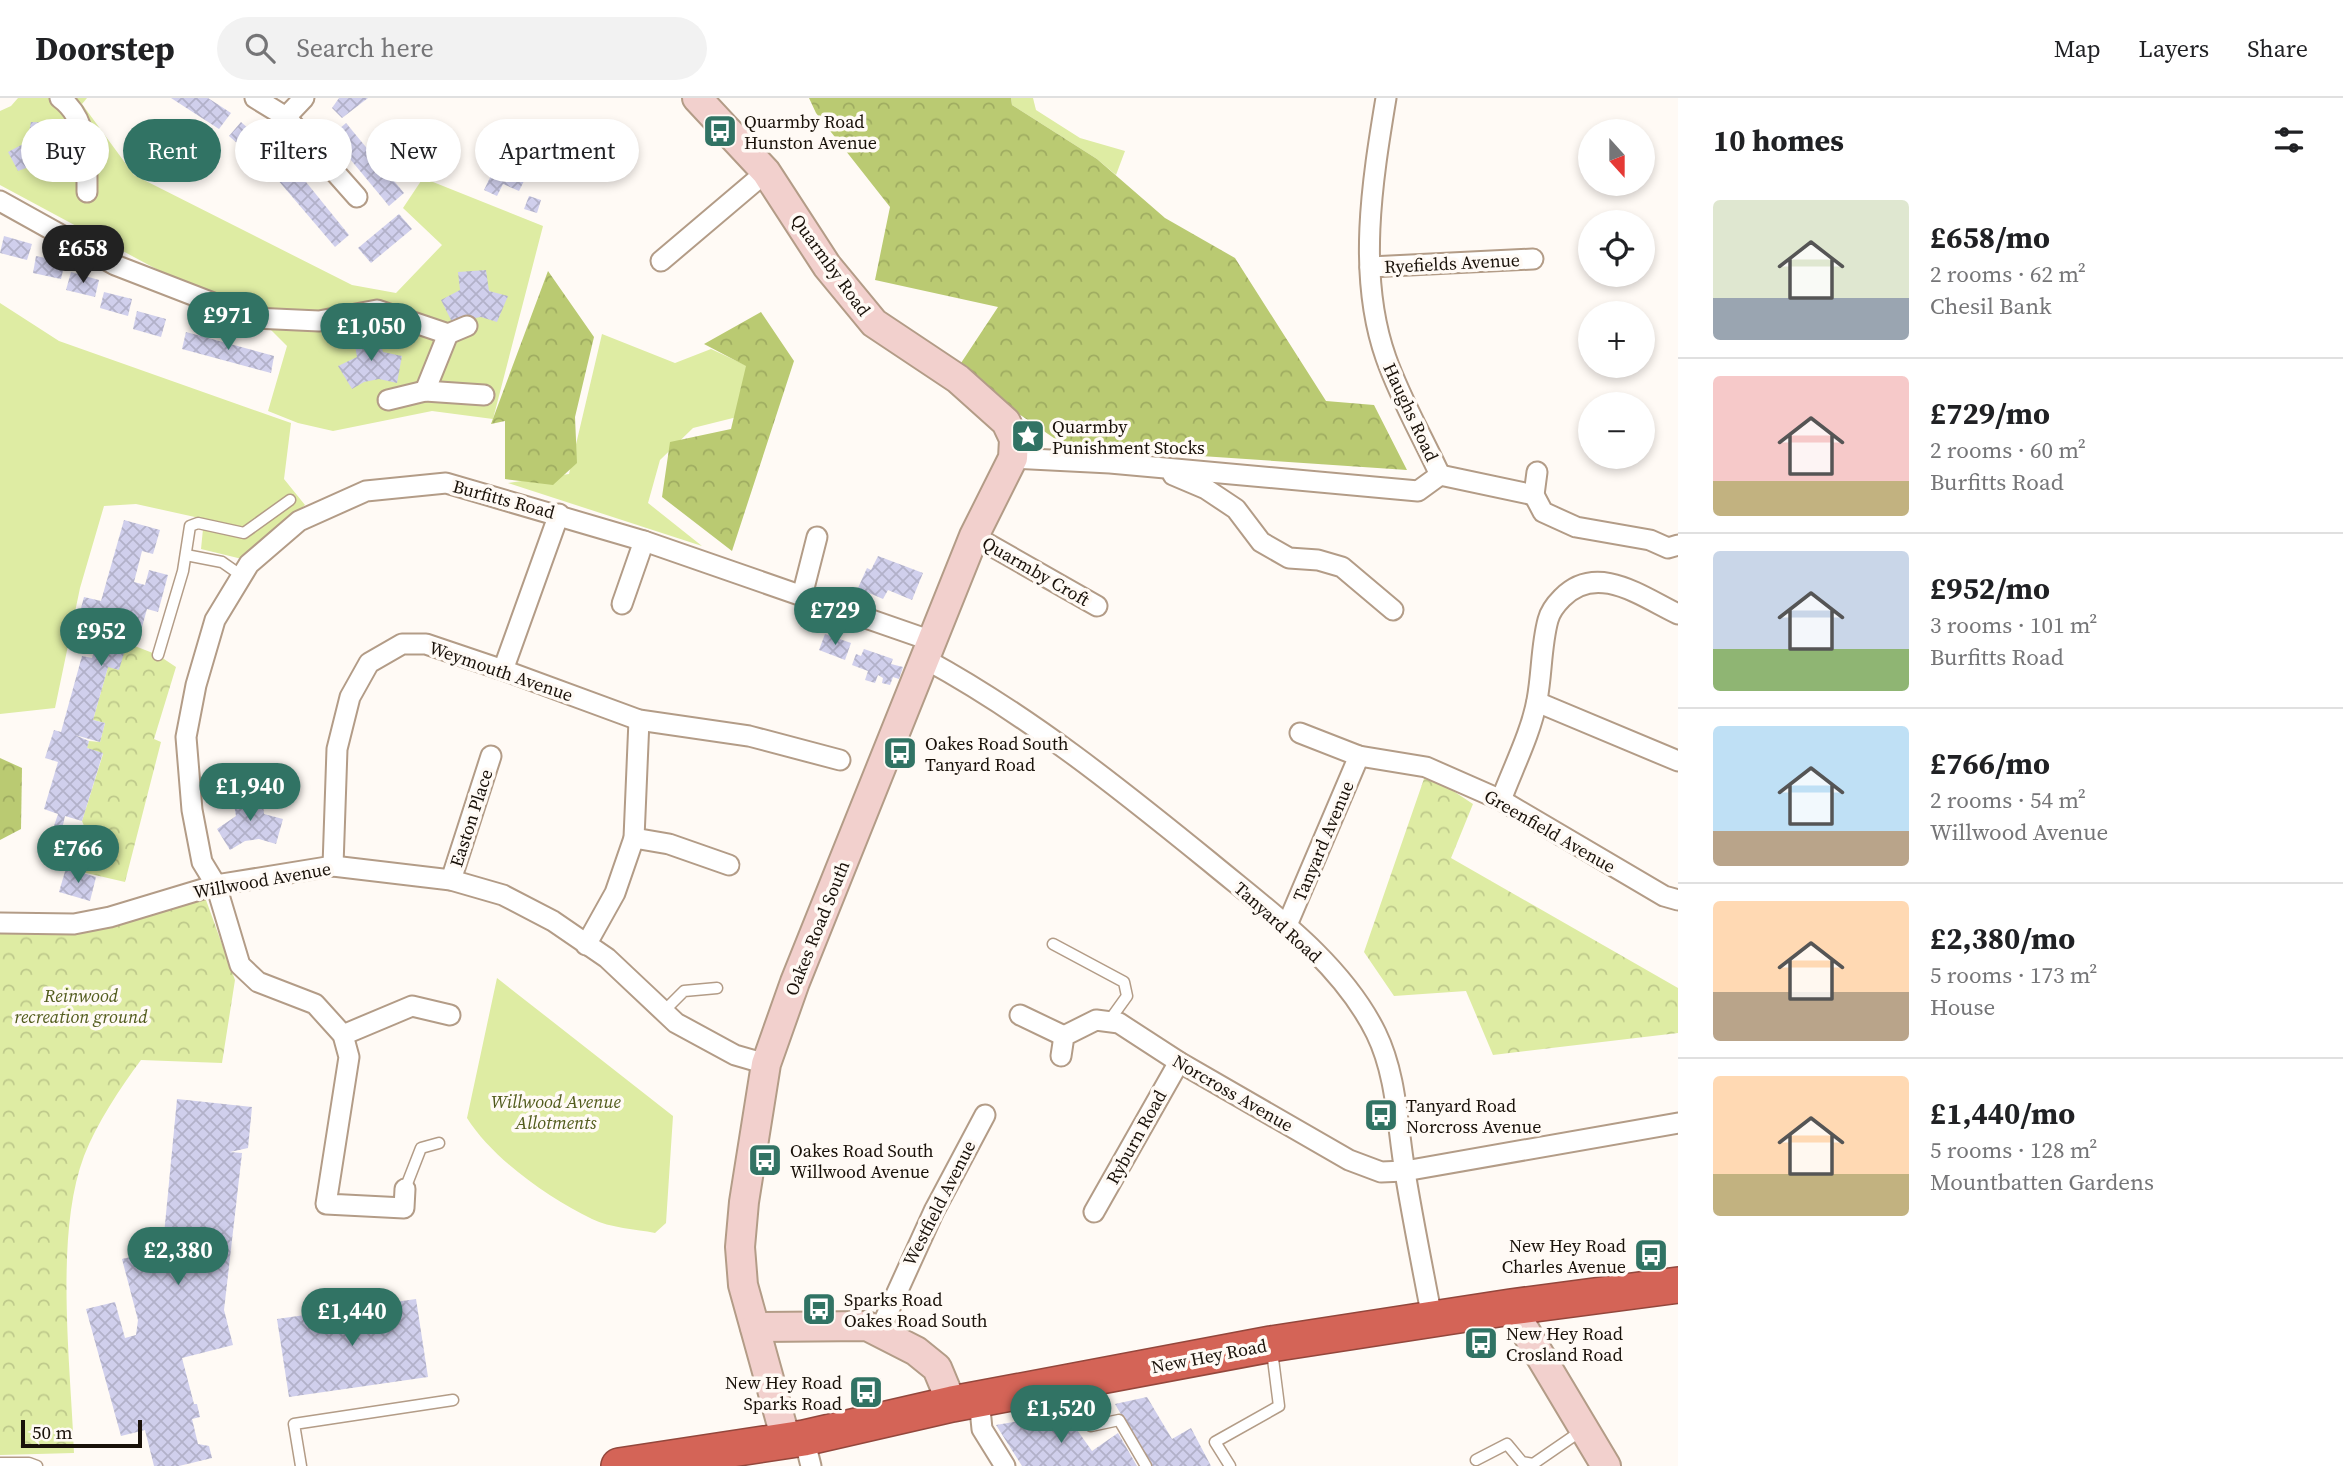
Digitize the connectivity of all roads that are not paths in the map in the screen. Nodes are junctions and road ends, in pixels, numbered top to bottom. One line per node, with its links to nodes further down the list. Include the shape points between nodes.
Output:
1 (60, 98): 8 (street, via 70,105 87,145)
2 (255, 98): 6 (street)
3 (304, 98): 6 (street)
4 (697, 98): 7 (street, Quarmby Road)
5 (1386, 98): 13 (street, Haughs Road, via 1373,174)
6 (285, 117): 9 (street)
7 (766, 172): 12 (street); 19 (street, Quarmby Road, via 827,266 874,323 958,379 1006,422)
8 (86, 192)
9 (357, 197)
10 (0, 201): 15 (street, via 115,265 252,318 319,321 377,310)
11 (1533, 259): 13 (street, Ryefields Avenue)
12 (662, 261)
13 (1370, 267): 22 (street, Haughs Road, via 1374,315 1386,359)
14 (467, 327): 15 (street)
15 (448, 334): 16 (street)
16 (425, 391): 17 (street); 18 (street)
17 (484, 395)
18 (388, 400)
19 (1014, 449): 20 (street, Haughs Road); 26 (street, Oakes Road South)
20 (1110, 463): 22 (street, Haughs Road, via 1418,491); 35 (street, Haughs Road, via 1174,475 1206,489 1236,509 1261,542 1289,558 1342,567)
21 (1537, 472): 23 (street)
22 (1440, 475): 23 (street)
23 (1534, 495): 29 (street, via 1551,518)
24 (290, 500): 30 (lane, via 244,533 193,523)
25 (559, 514): 28 (street, Burfitts Road); 31 (street, Burfitts Road, via 446,483 366,491 299,521 249,564); 39 (street)
26 (974, 536): 34 (street, Quarmby Croft); 37 (street, Oakes Road South)
27 (817, 537): 32 (street)
28 (644, 541): 32 (street, Burfitts Road); 33 (street)
29 (1675, 550)
30 (186, 555): 31 (lane, via 222,562); 38 (lane)
31 (242, 576): 52 (street, Burfitts Road, via 215,620 186,737 202,862)
32 (802, 596): 37 (street, Burfitts Road)
33 (622, 604)
34 (1097, 606)
35 (1394, 610)
36 (1678, 614): 40 (street, via 1611,583 1587,582 1569,591 1548,618)
37 (929, 650): 55 (street, Tanyard Road, via 964,681 1096,769); 65 (street, Oakes Road South)
38 (158, 655)
39 (503, 670): 41 (street, Weymouth Avenue); 50 (street, Weymouth Avenue, via 426,645 402,643 369,663 350,697 337,749)
40 (1537, 702): 46 (street); 47 (street)
41 (639, 720): 45 (street, Weymouth Avenue, via 749,736); 48 (street)
42 (1300, 733): 44 (street, Greenfield Avenue)
43 (491, 756): 51 (street, Easton Place)
44 (1359, 756): 47 (street, Greenfield Avenue, via 1426,767); 55 (street, Tanyard Avenue)
45 (840, 760)
46 (1678, 761)
47 (1501, 800): 53 (street, Greenfield Avenue)
48 (634, 838): 49 (street, via 669,844); 57 (street, via 615,893)
49 (729, 865)
50 (333, 866): 51 (street, Willwood Avenue); 52 (street, Willwood Avenue)
51 (451, 880): 57 (street, Willwood Avenue, via 503,895 553,921)
52 (216, 885): 54 (street, Willwood Avenue, via 86,922); 63 (street, Burfitts Road, via 240,965 258,982 315,1004)
53 (1678, 900)
54 (0, 923)
55 (1287, 925): 69 (street, Tanyard Road, via 1341,981 1376,1032 1393,1082)
56 (1053, 944): 62 (lane, via 1124,982 1127,996)
57 (586, 945): 59 (street, Willwood Avenue, via 607,958)
58 (718, 988): 59 (lane, via 684,991)
59 (664, 1012): 65 (street, Willwood Avenue, via 735,1055)
60 (1020, 1014): 62 (street, via 1063,1046 1096,1020)
61 (450, 1015): 63 (street, via 412,1006)
62 (1109, 1022): 64 (street, Norcross Avenue, via 1119,1023)
63 (343, 1035): 70 (street, via 349,1057 326,1204 404,1208)
64 (1179, 1062): 69 (street, Norcross Avenue, via 1349,1160 1381,1172); 71 (street, Ryburn Road)
65 (766, 1064): 75 (street, Oakes Road South, via 740,1247 743,1285)
66 (985, 1115): 76 (street, Westfield Avenue, via 934,1211)
67 (1678, 1123): 69 (street, Norcross Avenue)
68 (439, 1143): 70 (lane, via 421,1148)
69 (1405, 1171): 74 (street, Tanyard Road)
70 (405, 1189)
71 (1094, 1212)
72 (1678, 1285): 73 (highway, New Hey Road)
73 (1511, 1307): 74 (highway, New Hey Road); 81 (street)
74 (1432, 1318): 77 (highway, New Hey Road)
75 (754, 1326): 76 (street, via 867,1326); 82 (street, Oakes Road South, via 774,1395)
76 (879, 1332): 80 (street, via 937,1368)
77 (1271, 1344): 78 (highway, New Hey Road); 90 (lane, via 1279,1406 1215,1442)
78 (1082, 1380): 80 (highway, New Hey Road); 89 (lane, via 1091,1426 1119,1420)
79 (453, 1400): 86 (lane, via 294,1424)
80 (965, 1402): 82 (highway, New Hey Road); 88 (street)
81 (1584, 1429): 83 (lane, via 1533,1464 1522,1462 1507,1444); 91 (street)
82 (800, 1448): 87 (highway, New Hey Road)
83 (1476, 1460)
84 (0, 1463): 85 (lane)
85 (37, 1466)
86 (300, 1466)
87 (619, 1466)
88 (1005, 1466)
89 (1146, 1466)
90 (1230, 1466)
91 (1606, 1466)

